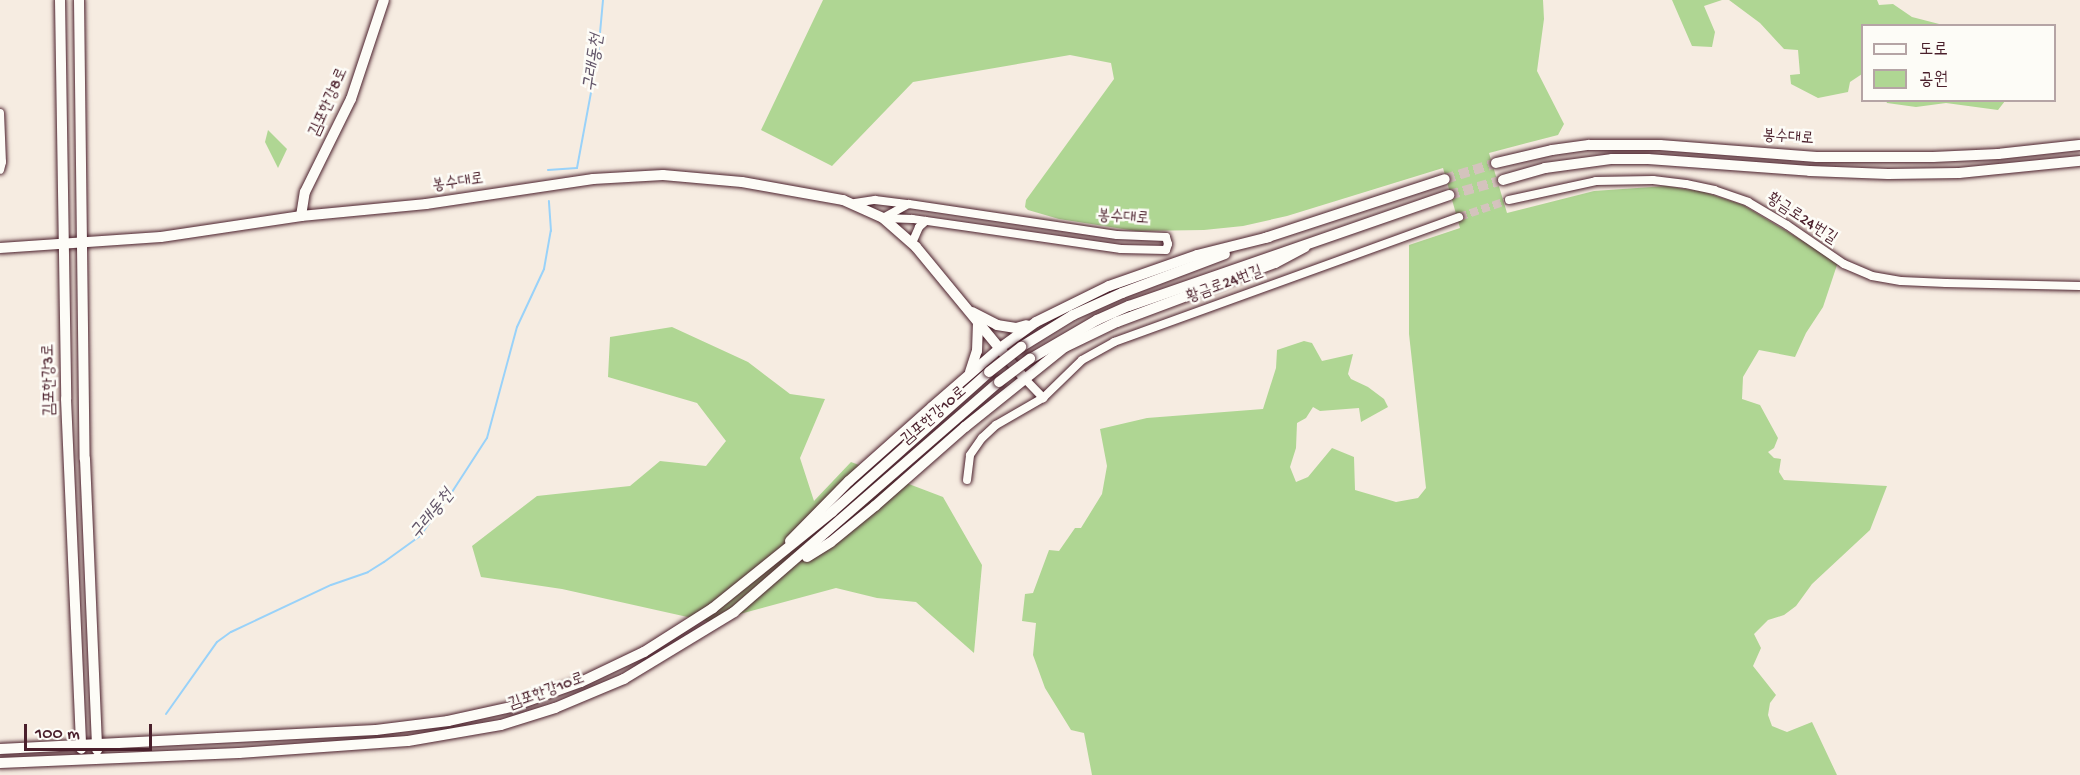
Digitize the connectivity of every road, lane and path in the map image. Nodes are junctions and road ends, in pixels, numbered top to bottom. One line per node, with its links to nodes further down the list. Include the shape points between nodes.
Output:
1 (60, 0): 21 (street, 김포한강3로)
2 (79, 0): 20 (street, 김포한강3로)
3 (384, 0): 15 (street, 김포한강8로, via 351,99 304,192)
4 (0, 113): 8 (street)
5 (2080, 145): 7 (street, 봉수대로, via 1933,157 1817,157 1660,145 1588,145)
6 (2080, 161): 10 (street, 봉수대로, via 1959,173 1888,174 1612,159 1545,168)
7 (1496, 163)
8 (0, 170)
9 (1445, 179): 19 (street)
10 (1503, 180)
11 (1449, 195): 23 (street)
12 (1509, 200): 25 (street, 황금로24번길, via 1596,181 1686,184 1748,202 1844,264 1872,276 1935,283)
13 (855, 203): 14 (street, 봉수대로, via 875,200); 15 (street, 봉수대로, via 742,182 663,175 593,179 384,209); 17 (street, 봉수대로)
14 (909, 204): 17 (street); 18 (street, 봉수대로, via 1117,236 1166,237 1168,244 1166,250 1121,249)
15 (301, 216): 20 (street, 봉수대로, via 161,237)
16 (1458, 217): 32 (street, 황금로24번길, via 1114,342 1082,360)
17 (883, 219): 18 (street, 봉수대로); 22 (street, 봉수대로)
18 (926, 221): 22 (street)
19 (1269, 237): 27 (street, via 1197,255 1109,286); 34 (street, 김포한강10로, bridge, via 1092,306 1022,347)
20 (80, 241): 21 (street, 봉수대로); 37 (street, 김포한강3로)
21 (63, 242): 24 (street, 봉수대로); 36 (street, 김포한강3로)
22 (912, 243): 26 (street, 봉수대로)
23 (1305, 247): 31 (street, via 1275,263 1117,322 1065,348); 35 (street, 김포한강10로, bridge, via 1129,306 1030,359)
24 (0, 248)
25 (2080, 286)
26 (966, 309): 27 (street, via 1007,327); 28 (street, 봉수대로)
27 (1036, 322): 29 (street)
28 (978, 323): 29 (street, 봉수대로); 30 (street, via 977,351)
29 (999, 348): 30 (street); 31 (street, 봉수대로)
30 (968, 375): 34 (street, via 805,523)
31 (1024, 378): 32 (street); 35 (street, via 840,535)
32 (1043, 398): 33 (street, 황금로24번길, via 982,438 970,455)
33 (966, 480)
34 (773, 562): 37 (street, 김포한강10로, via 713,608 644,652 581,682 512,707 448,721 376,730)
35 (780, 574): 40 (street, 김포한강10로, via 734,612 624,679 501,725 408,741)
36 (80, 744): 37 (street, 김포한강10로); 38 (street, 김포한강10로); 39 (street, 김포한강3로)
37 (97, 744): 40 (street, 김포한강3로)
38 (0, 748)
39 (81, 759): 40 (street, 김포한강10로); 41 (street, 김포한강10로)
40 (98, 759)
41 (0, 764)

